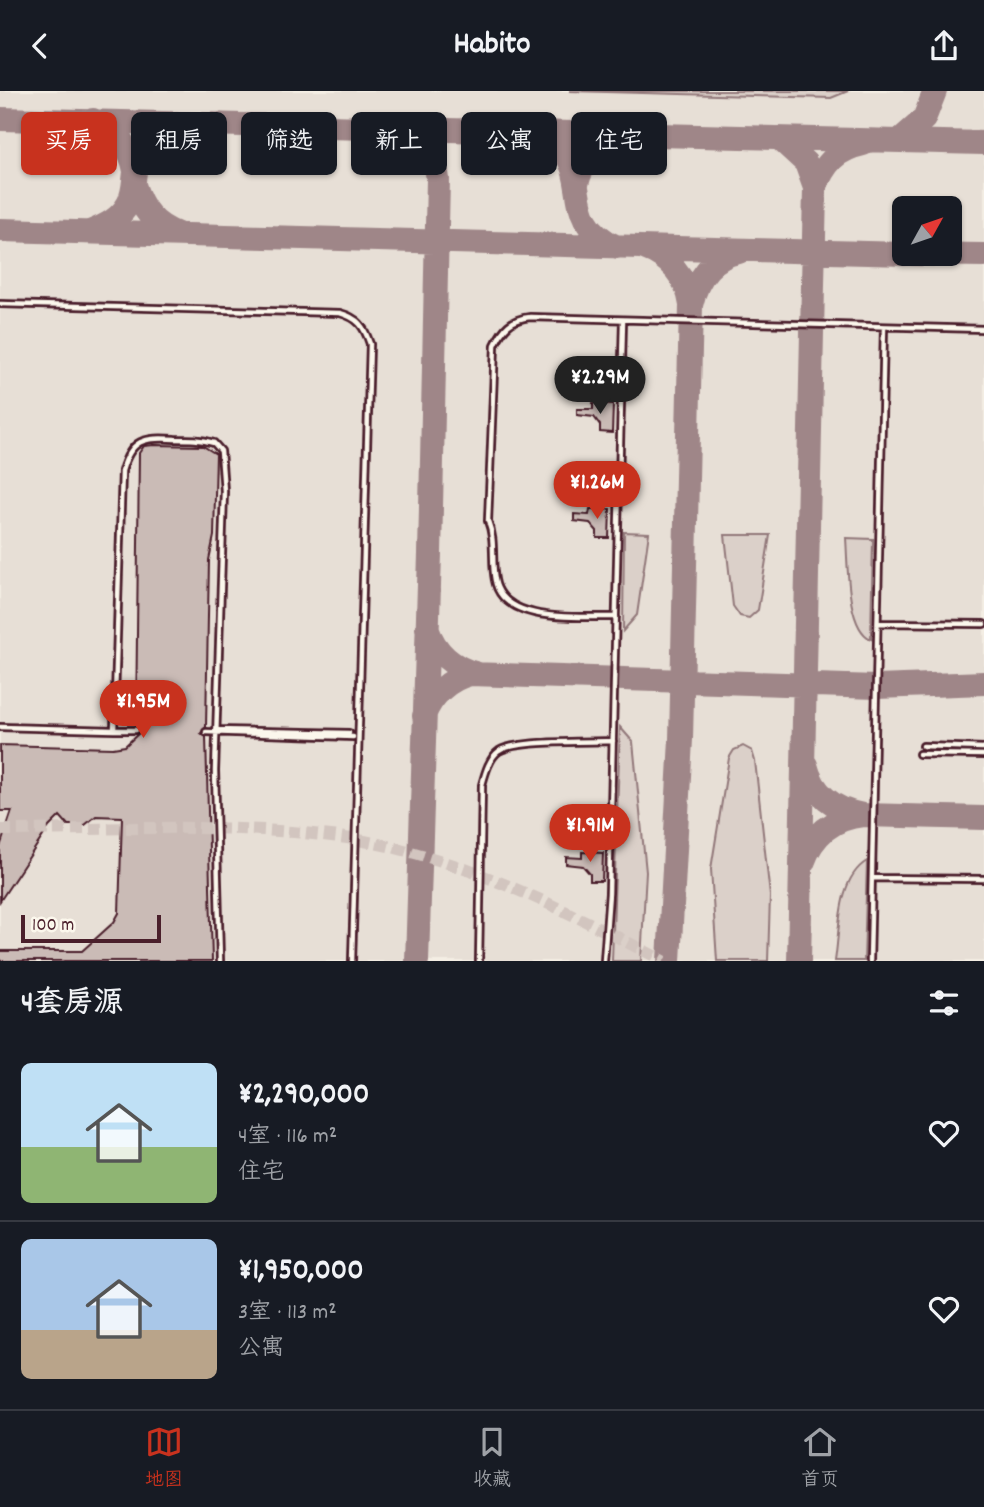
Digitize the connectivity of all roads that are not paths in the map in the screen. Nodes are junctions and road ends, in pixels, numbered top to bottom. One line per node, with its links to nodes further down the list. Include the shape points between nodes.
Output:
1 (0, 304): 22 (lane, via 340,313 355,317 365,329 370,344)
2 (623, 320): 3 (lane); 5 (lane); 5 (lane, via 518,318 499,335 488,521 494,536 495,583 512,606 525,613)
3 (884, 327): 4 (lane); 6 (lane)
4 (984, 329)
5 (616, 617): 14 (lane)
6 (878, 623): 7 (lane); 19 (lane)
7 (984, 624)
8 (0, 727): 9 (lane)
9 (114, 730): 10 (lane); 12 (lane, via 122,471 127,454 152,437 204,440 221,451 224,491)
10 (136, 730)
11 (206, 732): 12 (lane)
12 (217, 732): 13 (lane); 21 (lane)
13 (351, 735)
14 (613, 741): 23 (lane, via 525,745 500,751 491,761 482,785); 24 (lane)
15 (923, 746): 16 (lane)
16 (984, 748)
17 (919, 754): 18 (lane)
18 (984, 755)
19 (873, 878): 20 (lane); 25 (lane)
20 (984, 879)
21 (220, 961)
22 (352, 961)
23 (479, 961)
24 (604, 961)
25 (870, 961)

